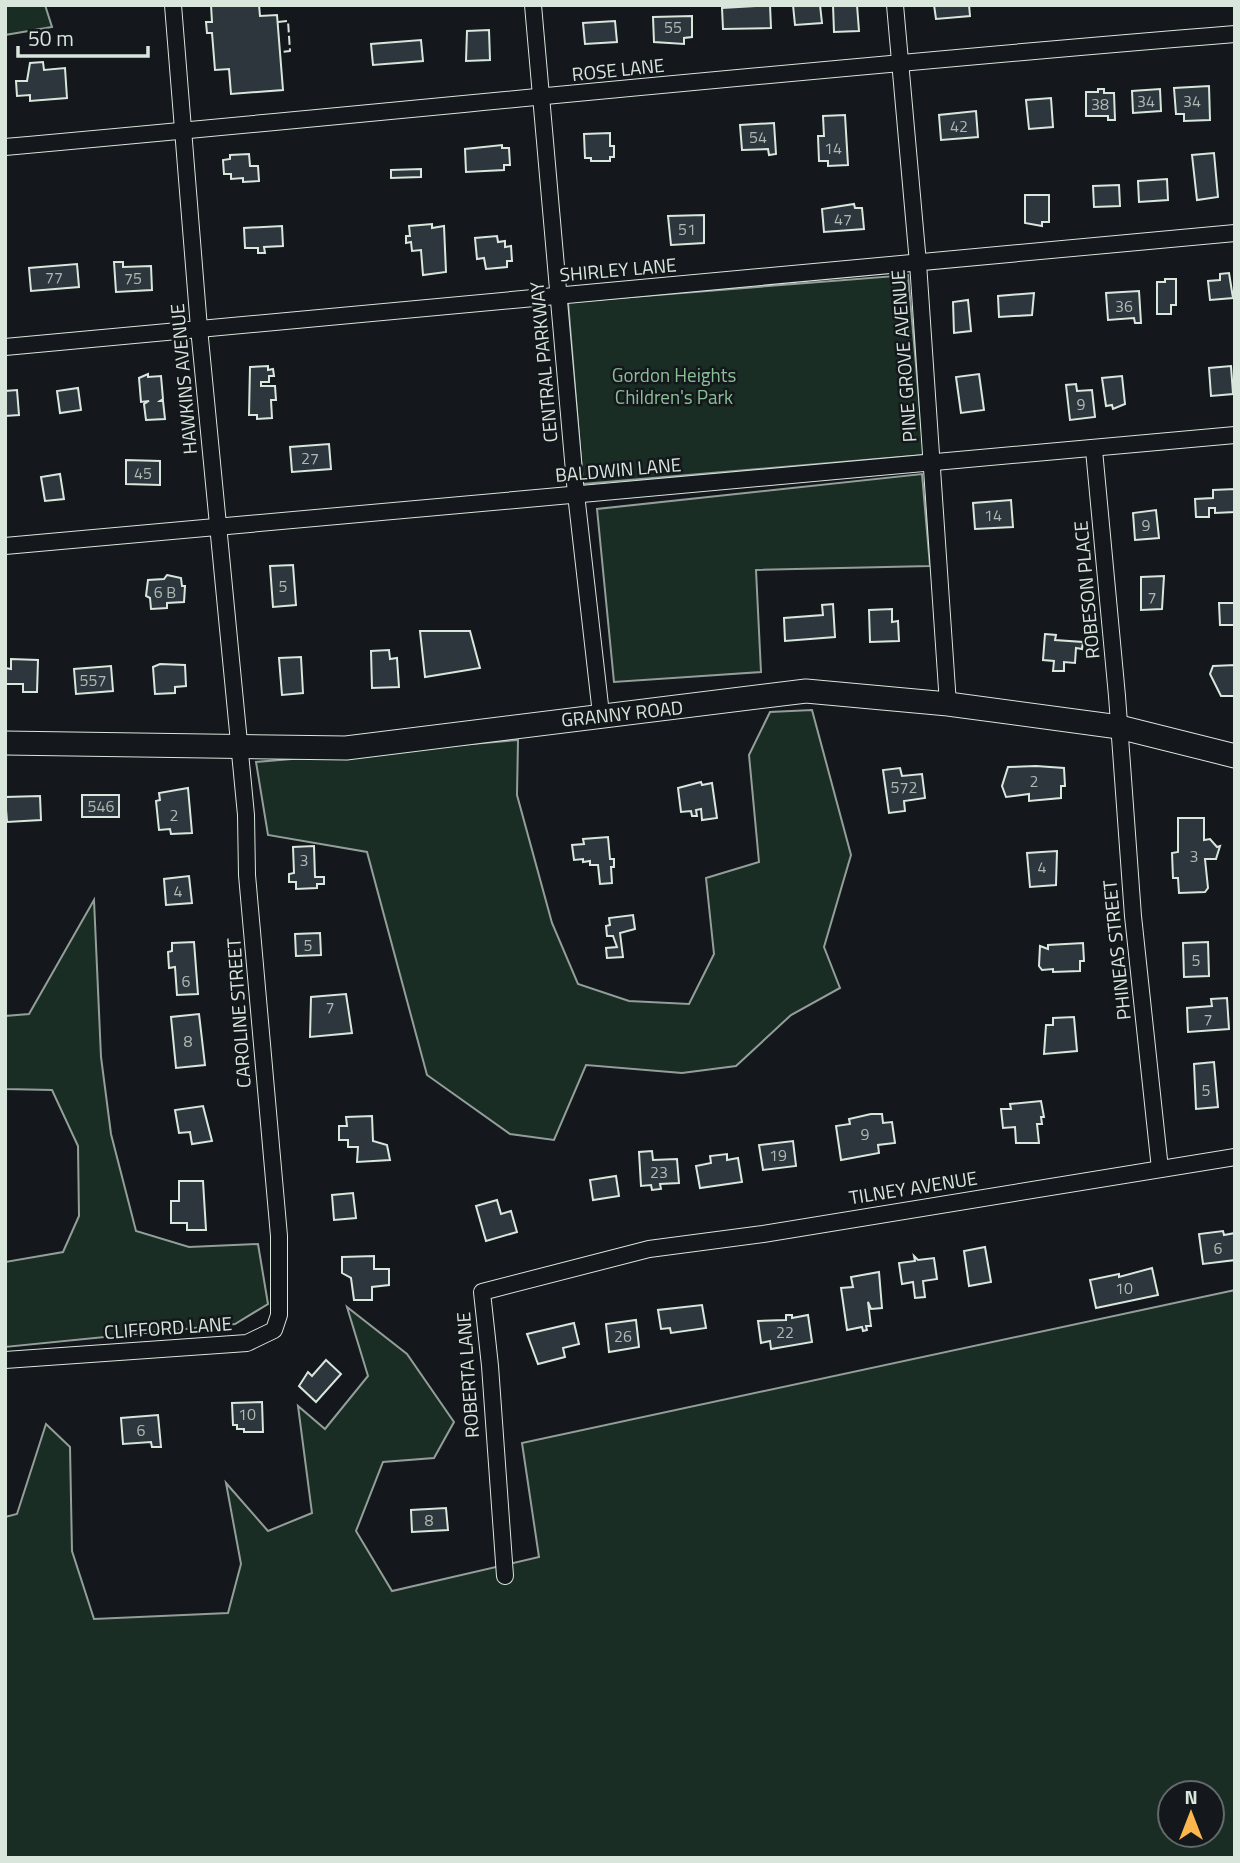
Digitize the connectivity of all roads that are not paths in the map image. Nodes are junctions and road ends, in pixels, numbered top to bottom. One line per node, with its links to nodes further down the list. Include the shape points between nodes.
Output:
1 (173, 5): 7 (street, HAWKINS AVENUE)
2 (533, 5): 6 (street, CENTRAL PARKWAY)
3 (895, 5): 5 (street, PINE GROVE AVENUE)
4 (1235, 34): 5 (street, ROSE LANE)
5 (900, 61): 6 (street, ROSE LANE); 10 (street, PINE GROVE AVENUE)
6 (542, 99): 7 (street, ROSE LANE); 11 (street, CENTRAL PARKWAY)
7 (184, 131): 8 (street, ROSE LANE); 12 (street, HAWKINS AVENUE)
8 (5, 147)
9 (1235, 233): 10 (street, SHIRLEY LANE)
10 (918, 263): 11 (street, SHIRLEY LANE); 16 (street, PINE GROVE AVENUE)
11 (559, 295): 12 (street, SHIRLEY LANE); 17 (street, CENTRAL PARKWAY)
12 (199, 328): 13 (street, SHIRLEY LANE); 18 (street, HAWKINS AVENUE)
13 (5, 347)
14 (1235, 435): 15 (street, BALDWIN LANE)
15 (1094, 450): 16 (street, BALDWIN LANE); 22 (street, ROBESON PLACE)
16 (932, 462): 17 (street, BALDWIN LANE); 20 (street, PINE GROVE AVENUE)
17 (576, 494): 18 (street, BALDWIN LANE); 21 (street, CENTRAL PARKWAY)
18 (218, 529): 19 (street, BALDWIN LANE); 24 (street, HAWKINS AVENUE)
19 (5, 546)
20 (948, 704): 21 (street, GRANNY ROAD, via 806,691); 22 (street, GRANNY ROAD)
21 (601, 714): 24 (street, GRANNY ROAD, via 346,748)
22 (1119, 727): 25 (street, GRANNY ROAD); 27 (street, PHINEAS STREET, via 1133,916)
23 (5, 743): 24 (street, GRANNY ROAD)
24 (239, 748): 29 (street, CAROLINE STREET)
25 (1235, 756)
26 (1235, 1157): 27 (street, TILNEY AVENUE)
27 (1160, 1168): 28 (street, TILNEY AVENUE, via 649,1249)
28 (599, 1262): 31 (street, ROBERTA LANE, via 482,1292)
29 (281, 1275): 30 (street, CLIFFORD LANE, via 274,1330 247,1343)
30 (5, 1360)
31 (505, 1576)

